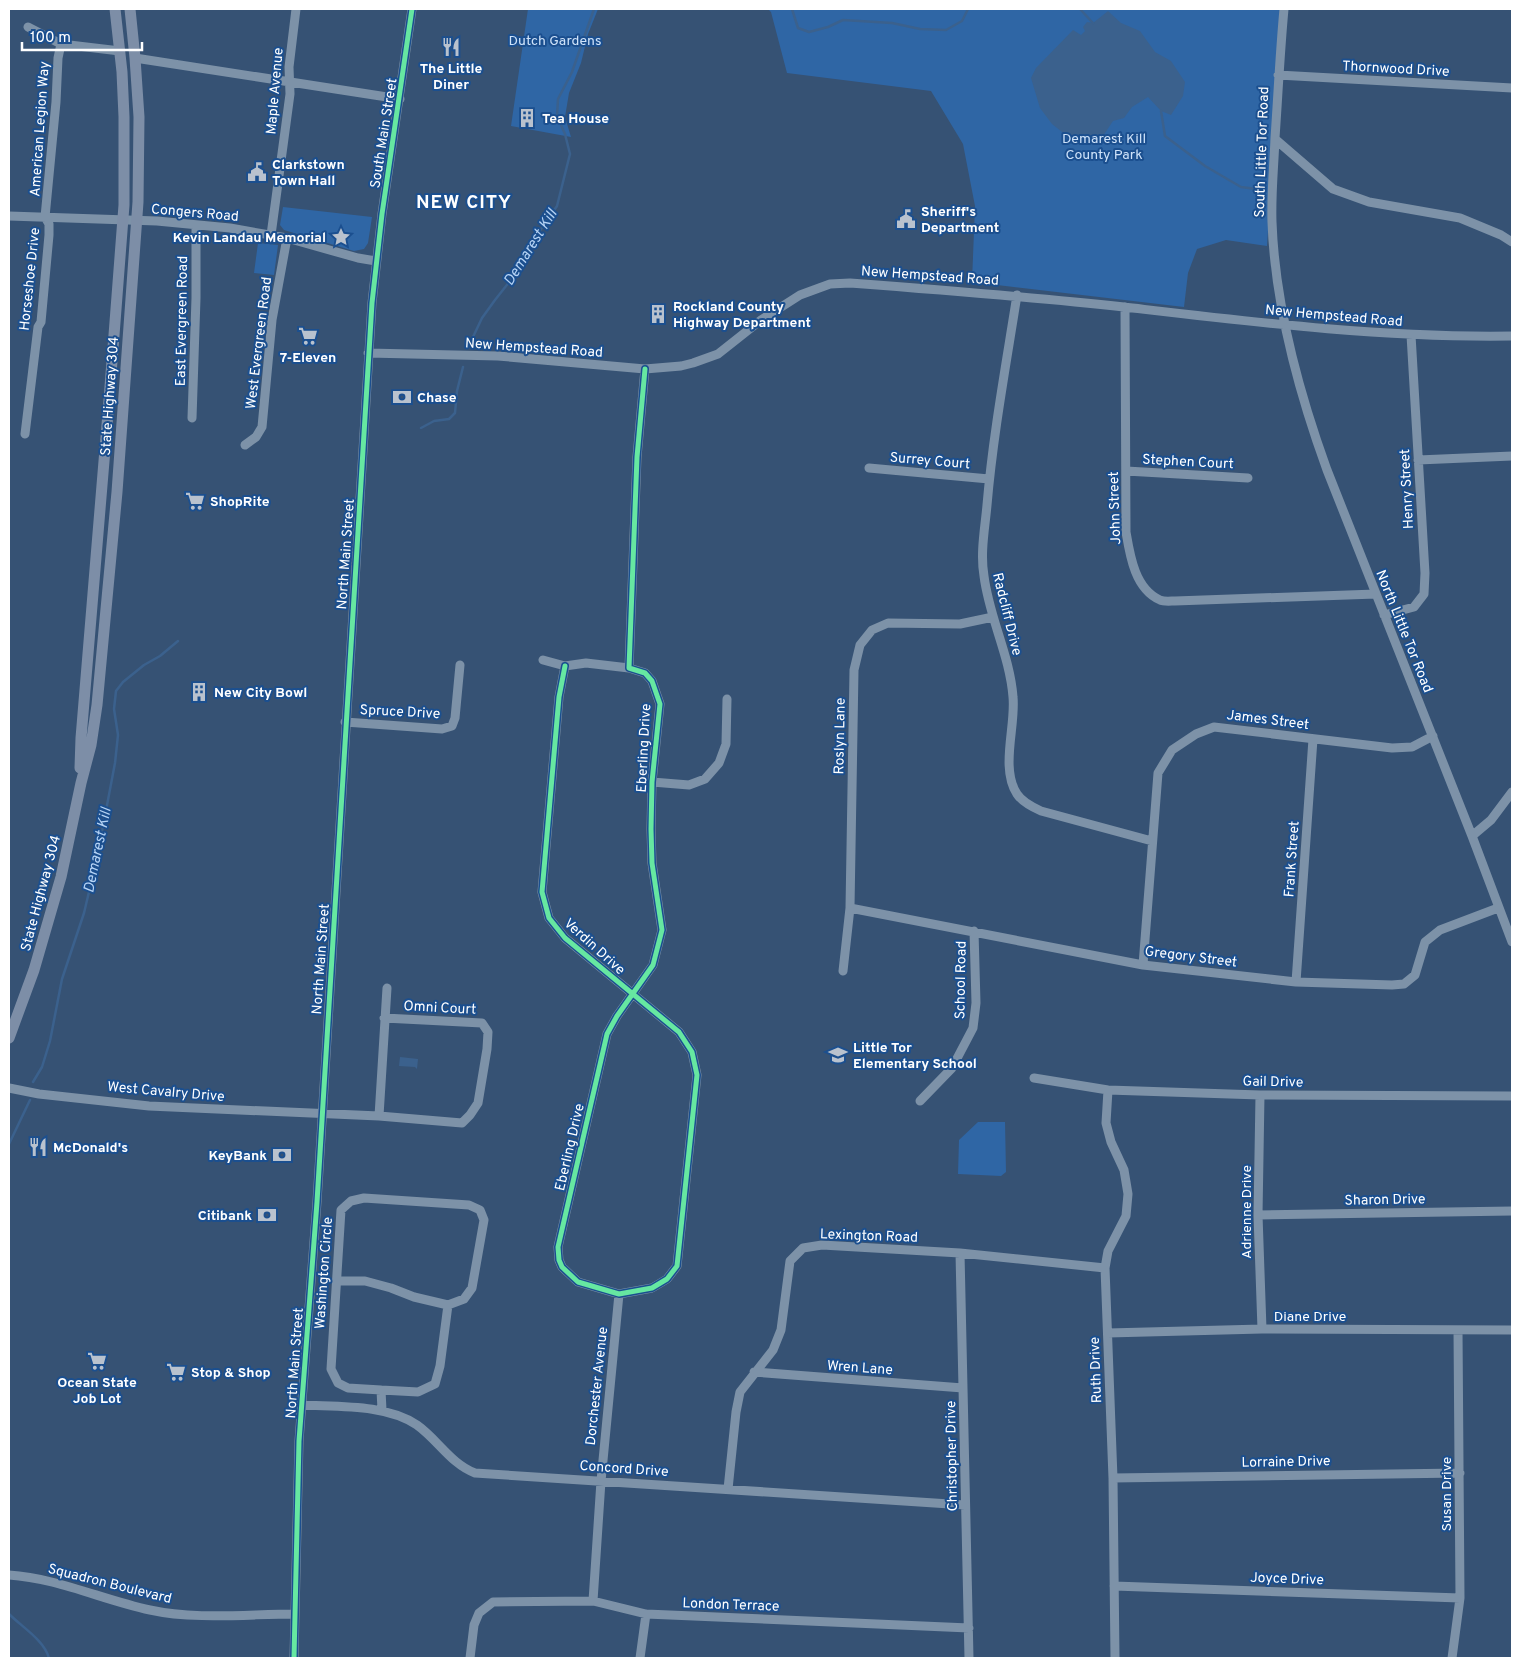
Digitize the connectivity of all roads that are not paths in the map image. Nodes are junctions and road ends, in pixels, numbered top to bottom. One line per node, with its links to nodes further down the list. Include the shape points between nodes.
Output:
1 (115, 9): 8 (main road, State Highway 304)
2 (130, 9): 9 (main road, State Highway 304)
3 (296, 9): 11 (street, Maple Avenue)
4 (412, 9): 13 (street, South Main Street)
5 (1284, 9): 10 (street, South Little Tor Road)
6 (28, 27): 7 (street)
7 (61, 44): 8 (street); 16 (street, American Legion Way)
8 (120, 51): 17 (main road, State Highway 304, via 125,147)
9 (135, 58): 11 (street); 18 (main road, State Highway 304, via 139,132)
10 (1278, 75): 12 (street, Thornwood Drive); 14 (street, South Little Tor Road)
11 (289, 81): 13 (street); 20 (street, Maple Avenue, via 290,94)
12 (1512, 88)
13 (400, 99): 23 (street, South Main Street)
14 (1275, 139): 22 (street, via 1334,189 1369,202 1460,218); 26 (street, South Little Tor Road, via 1272,221 1274,258)
15 (9, 216): 16 (street, Congers Road)
16 (46, 217): 17 (street, Congers Road); 32 (street, Horseshoe Drive, via 50,235)
17 (123, 220): 18 (street, Congers Road); 52 (main road, State Highway 304, via 81,738)
18 (137, 221): 19 (street, Congers Road); 52 (main road, State Highway 304, via 101,667 91,745)
19 (196, 225): 20 (street, Congers Road); 31 (street, East Evergreen Road)
20 (271, 235): 21 (street, Congers Road)
21 (287, 238): 23 (street, Congers Road); 33 (street, West Evergreen Road, via 274,302 262,427 256,437)
22 (1512, 242)
23 (376, 261): 29 (street, North Main Street)
24 (1017, 295): 25 (street, New Hempstead Road); 30 (street, New Hempstead Road, via 830,284 800,295 718,354 693,364); 39 (street, Radcliff Drive)
25 (1125, 307): 26 (street, New Hempstead Road); 37 (street, John Street)
26 (1285, 325): 27 (street, New Hempstead Road); 40 (street, North Little Tor Road, via 1310,424)
27 (1411, 335): 28 (street, New Hempstead Road); 35 (street, Henry Street)
28 (1512, 336)
29 (368, 353): 30 (street, New Hempstead Road, via 498,356); 48 (street, North Main Street)
30 (644, 369): 46 (street, via 637,457)
31 (192, 418)
32 (25, 434)
33 (244, 445)
34 (1512, 456): 35 (street)
35 (1418, 460): 41 (street, Henry Street, via 1424,594 1414,607)
36 (870, 468): 39 (street, Surrey Court)
37 (1126, 471): 38 (street, Stephen Court); 40 (street, John Street, via 1126,532 1132,566 1145,588 1160,600)
38 (1248, 478)
39 (989, 479): 42 (street, Radcliff Drive, via 982,552)
40 (1376, 594): 41 (street, North Little Tor Road)
41 (1384, 616): 49 (street, North Little Tor Road)
42 (993, 617): 55 (street, Radcliff Drive, via 1014,699 1010,780 1017,794 1041,811); 56 (street, Roslyn Lane, via 960,624 888,623 872,630 860,645 854,670)
43 (543, 660): 45 (street)
44 (460, 665): 48 (street, Spruce Drive, via 452,726 442,729)
45 (565, 666): 46 (street, via 586,663); 64 (street, Verdin Drive, via 559,697 542,892 549,918 565,938)
46 (629, 668): 51 (street, Eberling Drive, via 644,673 652,680 660,704)
47 (727, 699): 51 (street, via 726,744 719,763 705,779 689,785)
48 (346, 722): 73 (street, North Main Street)
49 (1433, 736): 50 (street, James Street, via 1412,747 1392,748); 54 (street, North Little Tor Road)
50 (1313, 738): 55 (street, James Street, via 1214,727 1196,734 1172,750 1158,773); 62 (street, Frank Street)
51 (652, 782): 64 (street, Eberling Drive, via 652,863 662,930 653,965)
52 (81, 783): 66 (main road, State Highway 304, via 53,908)
53 (1512, 792): 54 (street, via 1492,820)
54 (1472, 836): 57 (street, North Little Tor Road)
55 (1152, 841): 60 (street, James Street)
56 (850, 908): 58 (street, Gregory Street); 61 (street, Roslyn Lane)
57 (1498, 908): 59 (street, North Little Tor Road); 62 (street, Gregory Street, via 1440,930 1425,942 1415,976 1404,984)
58 (974, 931): 60 (street, Gregory Street); 72 (street, School Road, via 976,1003 973,1028 952,1068)
59 (1512, 942)
60 (1143, 965): 62 (street, Gregory Street)
61 (843, 971)
62 (1296, 982)
63 (387, 988): 65 (street, Omni Court)
64 (632, 994): 80 (street, Eberling Drive, via 607,1034 558,1247 562,1267 578,1282); 80 (street, Verdin Drive, via 679,1032 692,1052 697,1075 677,1266 667,1279 652,1288)
65 (384, 1018): 74 (street, Omni Court); 74 (street, Omni Court, via 482,1023 488,1032 478,1103 462,1123)
66 (9, 1038)
67 (1034, 1078): 69 (street, Gail Drive)
68 (9, 1088): 73 (street, West Cavalry Drive, via 149,1106)
69 (1108, 1090): 70 (street, Gail Drive); 78 (street, Ruth Drive, via 1106,1123 1124,1170 1128,1194 1126,1216 1108,1252)
70 (1260, 1095): 71 (street, Gail Drive); 76 (street, Adrienne Drive)
71 (1512, 1096)
72 (920, 1101)
73 (322, 1114): 74 (street, Omni Court); 89 (street, North Main Street)
74 (379, 1116)
75 (1512, 1211): 76 (street, Sharon Drive)
76 (1258, 1215): 82 (street, Adrienne Drive)
77 (960, 1253): 78 (street, Lexington Road); 86 (street, Lexington Road, via 822,1245 803,1248 790,1261 781,1330 772,1350); 87 (street, Christopher Drive)
78 (1105, 1268): 85 (street, Ruth Drive)
79 (336, 1281): 81 (street, via 365,1280); 81 (street, Washington Circle, via 341,1210 351,1201 364,1198 469,1205 480,1210 484,1220 472,1288 464,1299); 88 (street, Washington Circle, via 331,1369 338,1383 348,1388)
80 (619, 1294): 93 (street, Dorchester Avenue)
81 (448, 1305): 88 (street, Washington Circle, via 435,1384 418,1392)
82 (1262, 1329): 83 (street, Diane Drive); 85 (street, Diane Drive)
83 (1458, 1330): 84 (street, Diane Drive); 91 (street, Susan Drive)
84 (1512, 1330)
85 (1108, 1333): 92 (street, Ruth Drive)
86 (754, 1372): 87 (street, Wren Lane); 94 (street, Lexington Road, via 740,1392)
87 (963, 1388): 95 (street, Christopher Drive)
88 (381, 1390): 90 (street)
89 (302, 1405): 90 (street, Concord Drive); 100 (street, North Main Street)
90 (382, 1410): 93 (street, Concord Drive, via 402,1416 418,1426 463,1468 475,1473)
91 (1460, 1472): 92 (street, Lorraine Drive); 98 (street, Susan Drive)
92 (1113, 1478): 97 (street, Ruth Drive)
93 (601, 1481): 94 (street, Concord Drive); 99 (street, Dorchester Avenue)
94 (728, 1489): 95 (street, Concord Drive)
95 (965, 1505): 102 (street, Christopher Drive)
96 (9, 1575): 100 (street, Squadron Boulevard, via 160,1612 193,1615)
97 (1114, 1586): 98 (street, Joyce Drive); 107 (street, Ruth Drive)
98 (1460, 1598): 108 (street, Susan Drive)
99 (593, 1601): 101 (street, London Terrace); 104 (street, London Terrace, via 493,1602 479,1613 474,1625)
100 (295, 1614): 103 (street, North Main Street)
101 (646, 1614): 102 (street, London Terrace); 105 (street)
102 (969, 1628): 106 (street, Christopher Drive)
103 (294, 1658)
104 (470, 1658)
105 (640, 1658)
106 (968, 1658)
107 (1115, 1658)
108 (1452, 1658)

